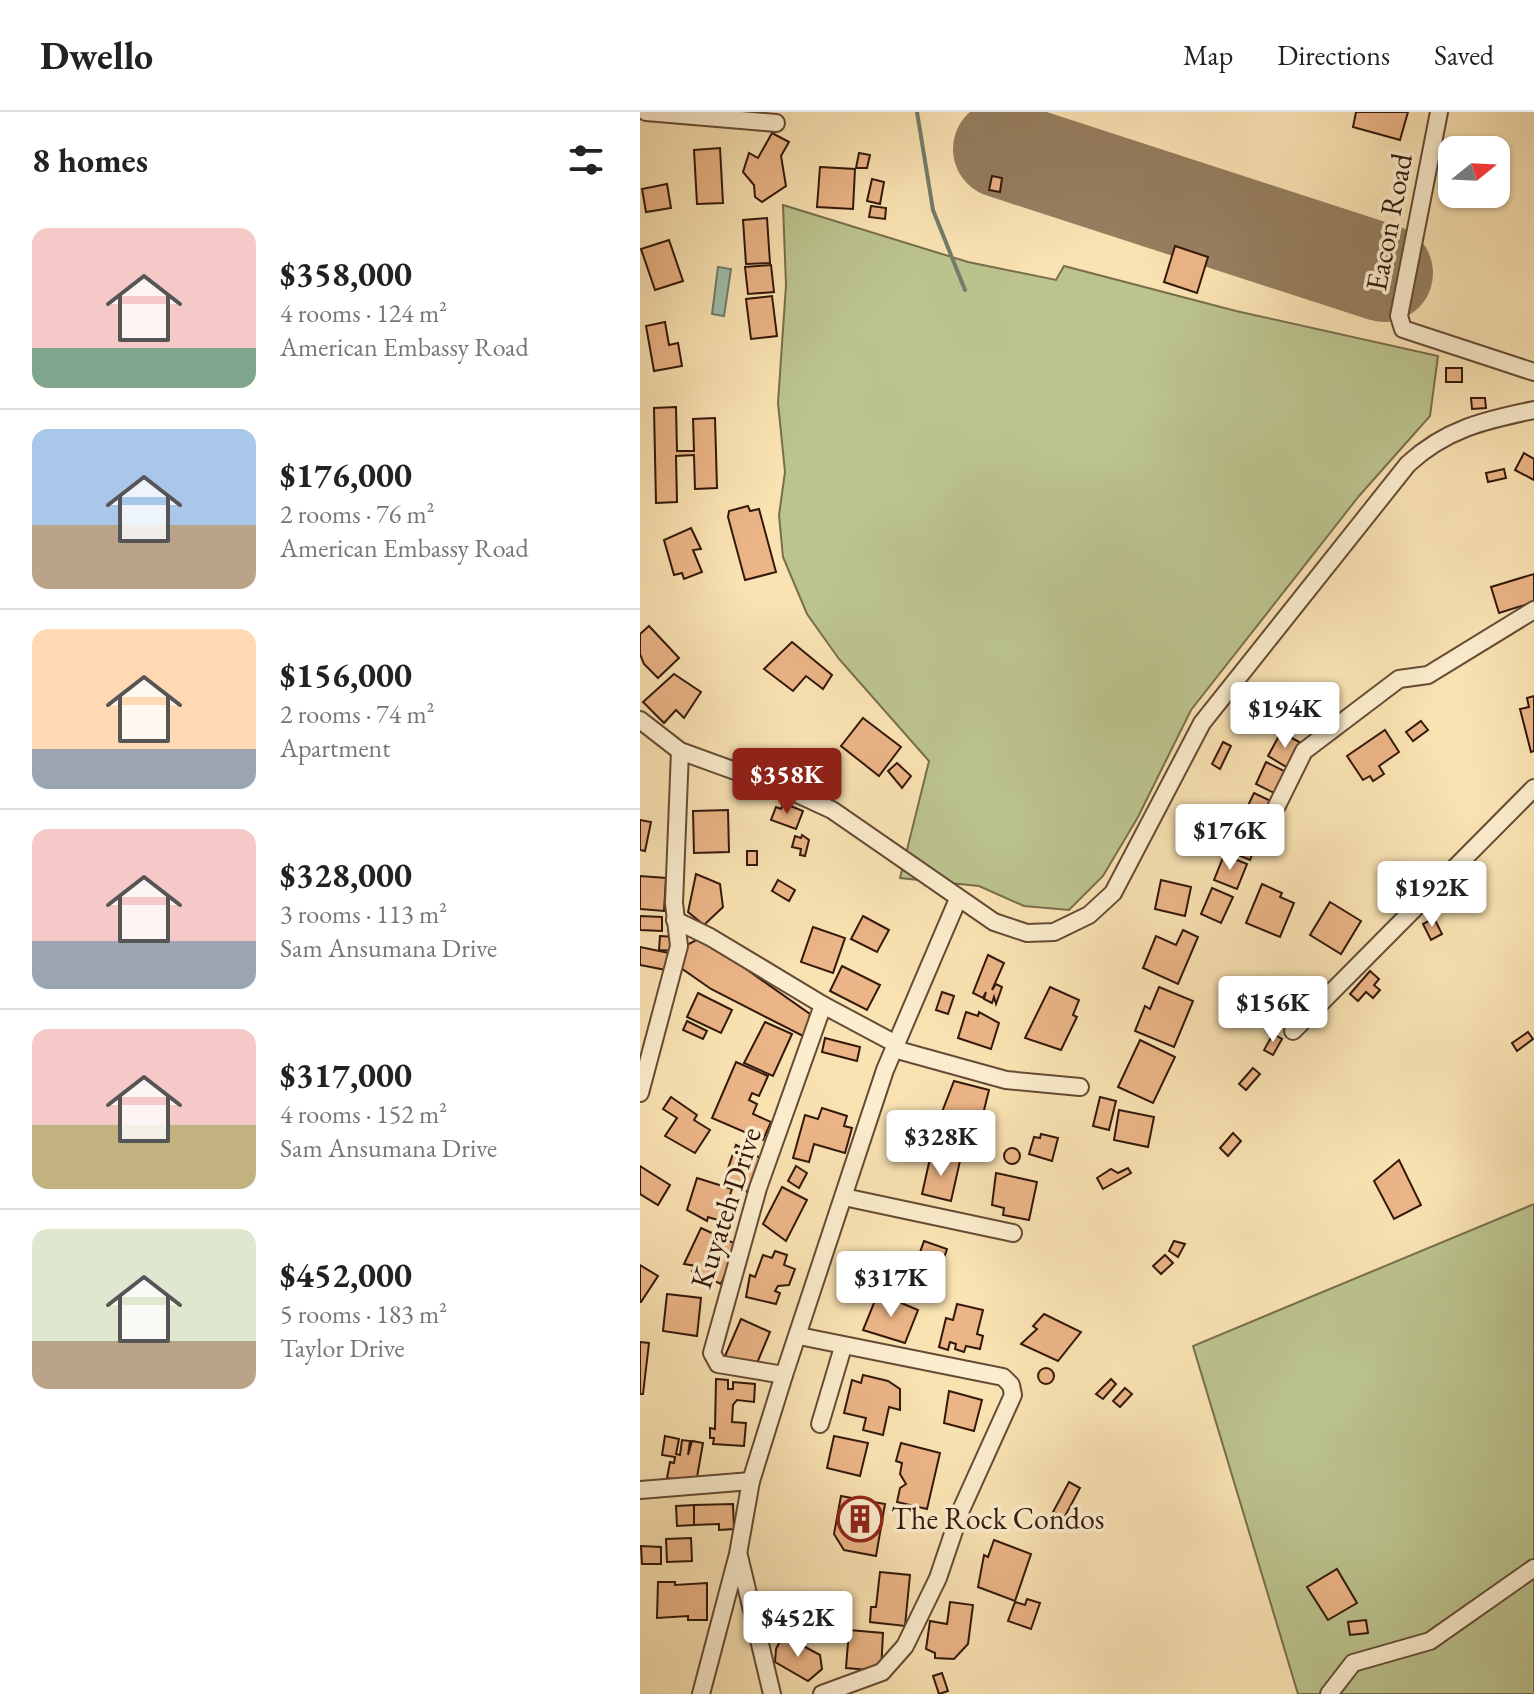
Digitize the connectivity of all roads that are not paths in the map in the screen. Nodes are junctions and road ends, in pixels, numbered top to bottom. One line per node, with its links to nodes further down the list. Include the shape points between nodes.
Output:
1 (646, 112): 3 (street)
2 (1439, 112): 4 (street, Eacon Road, via 1399,316 1403,329 1452,340)
3 (776, 123)
4 (1534, 372)
5 (1534, 410): 11 (street, via 1454,431 1408,464 1202,723 1120,881 1101,906 1071,925 1040,934 994,922)
6 (1534, 610): 10 (street, via 1428,675 1399,679 1304,751)
7 (640, 720): 8 (street)
8 (680, 751): 11 (street, via 832,810); 12 (street)
9 (1534, 788): 14 (street)
10 (1259, 842)
11 (958, 899): 15 (street)
12 (675, 920): 13 (street); 17 (street, via 678,957)
13 (823, 1005): 15 (street); 22 (street, Kuyateh Drive, via 758,1188 712,1353 718,1364)
14 (1293, 1031)
15 (895, 1046): 16 (street, via 1006,1080); 18 (street)
16 (1080, 1087)
17 (640, 1093)
18 (844, 1197): 19 (street); 20 (street)
19 (1013, 1233)
20 (799, 1336): 21 (street); 22 (street)
21 (843, 1347): 23 (street); 30 (street, via 1003,1377 1013,1395 905,1646 882,1672)
22 (784, 1375): 24 (street)
23 (820, 1424)
24 (751, 1481): 25 (street); 26 (street)
25 (640, 1490)
26 (738, 1554): 28 (street); 29 (street)
27 (1534, 1568): 31 (street, via 1430,1641 1353,1663)
28 (701, 1694)
29 (772, 1694)
30 (822, 1694)
31 (1329, 1694)

